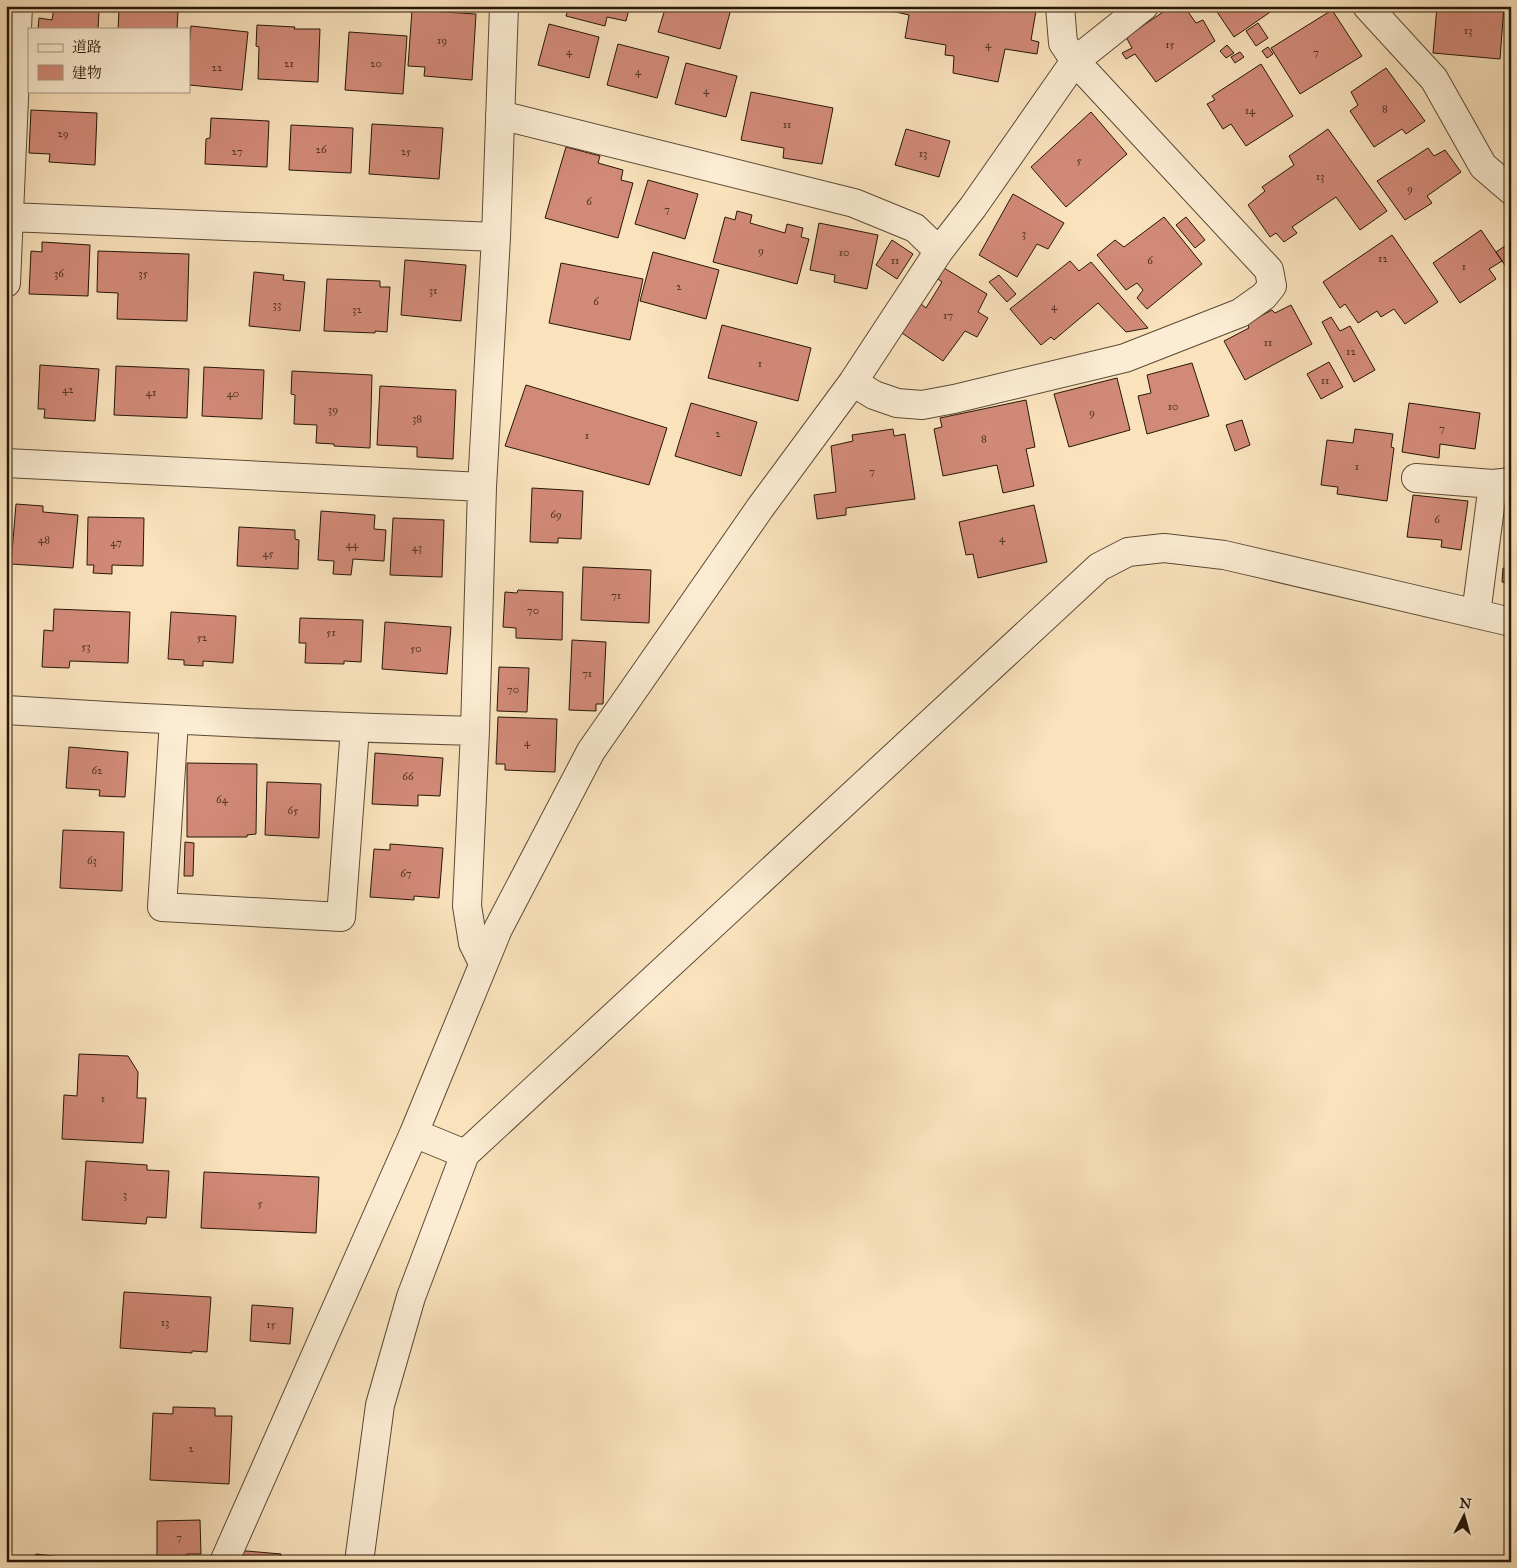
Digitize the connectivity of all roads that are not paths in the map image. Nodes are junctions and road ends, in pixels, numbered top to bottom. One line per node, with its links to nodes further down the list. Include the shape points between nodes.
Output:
1 (18, 6): 9 (street)
2 (504, 6): 7 (street)
3 (1060, 6): 6 (street, via 1063,43)
4 (1144, 6): 6 (street)
5 (1367, 6): 8 (street, via 1434,79 1483,166)
6 (1075, 61): 11 (street); 13 (street, via 1269,270 1272,286 1240,313 1125,358 954,399 922,405 897,403 874,395)
7 (500, 115): 10 (street); 11 (street, via 854,203 915,228)
8 (1511, 190)
9 (9, 217): 10 (street); 12 (street)
10 (496, 237): 17 (street)
11 (939, 251): 13 (street)
12 (6, 283)
13 (853, 382): 24 (street, via 760,508 591,751)
14 (6, 463): 17 (street)
15 (1416, 478): 16 (street)
16 (1502, 483): 18 (street)
17 (482, 487): 23 (street)
18 (1476, 614): 19 (street); 26 (street, via 1224,555 1164,548 1128,552 1099,567)
19 (1511, 622)
20 (6, 710): 21 (street)
21 (174, 721): 22 (street); 22 (street, via 162,907 341,917)
22 (355, 728): 23 (street)
23 (475, 731): 24 (street, via 467,906 473,943)
24 (483, 963): 25 (street)
25 (414, 1133): 26 (street); 27 (street)
26 (465, 1154): 28 (street, via 412,1297 380,1405)
27 (224, 1562)
28 (359, 1562)

